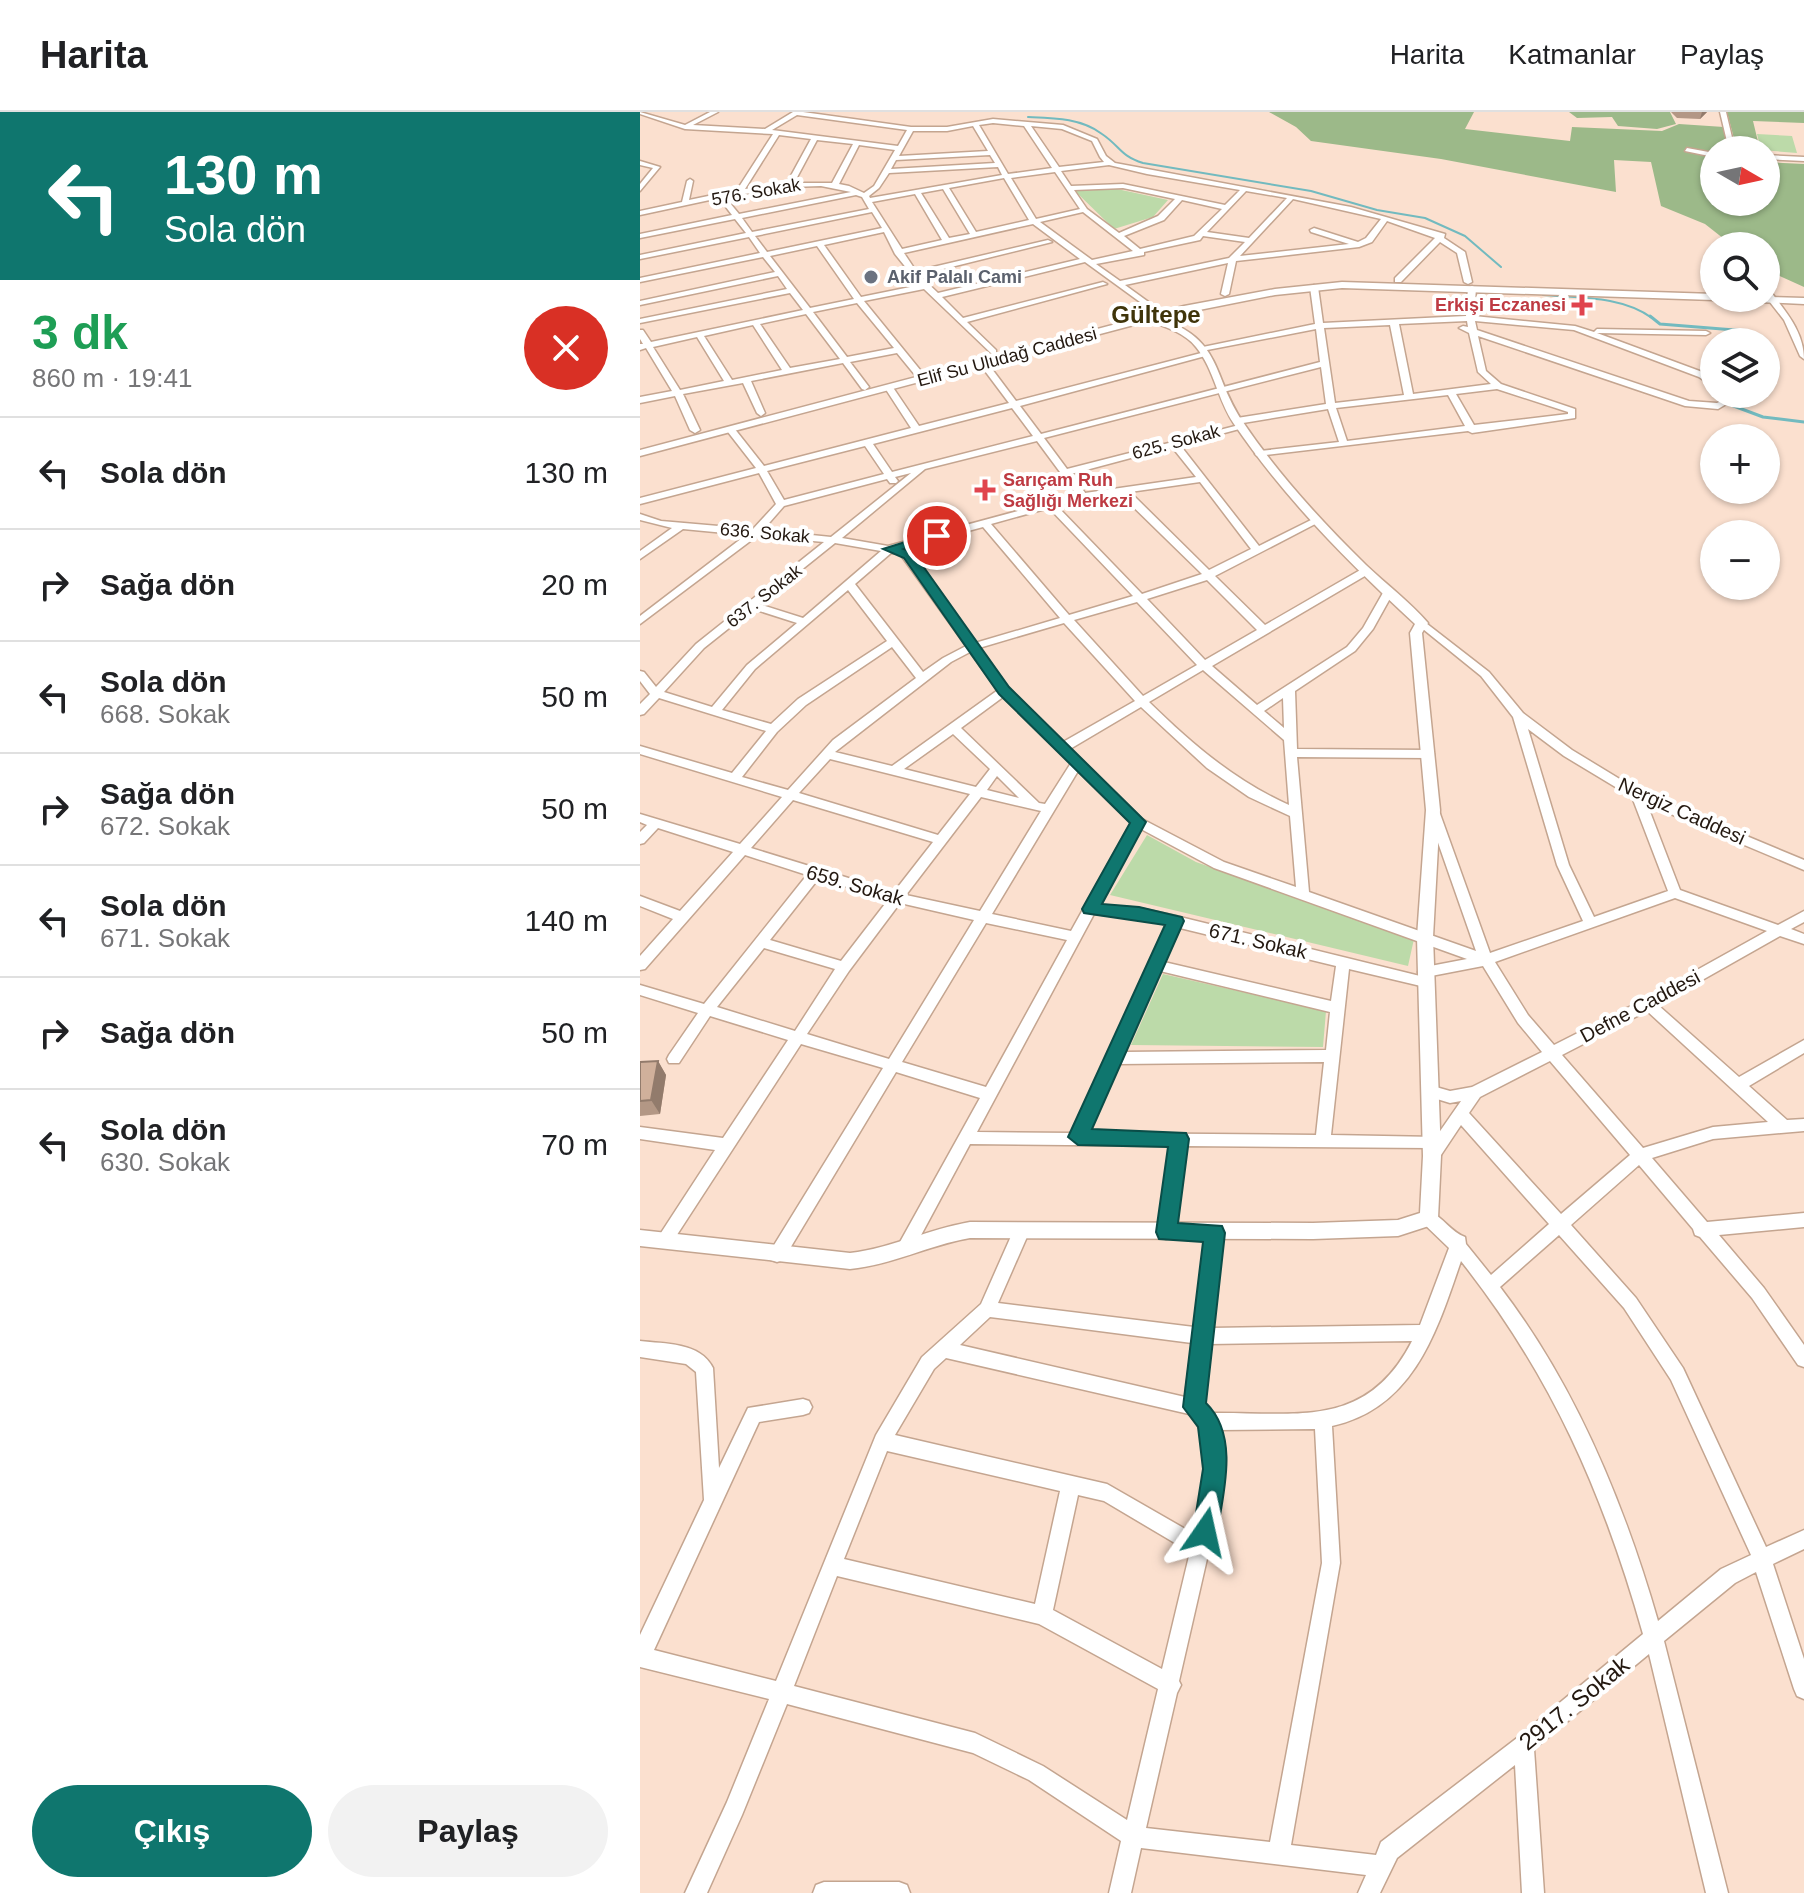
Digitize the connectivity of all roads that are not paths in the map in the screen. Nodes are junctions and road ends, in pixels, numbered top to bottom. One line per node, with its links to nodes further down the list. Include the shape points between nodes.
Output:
1 (640, 112): 7 (street)
2 (669, 112): 7 (street)
3 (715, 112): 11 (street)
4 (880, 112): 8 (street)
5 (1723, 112): 16 (street)
6 (797, 113): 8 (street); 14 (street)
7 (656, 119): 11 (street)
8 (862, 122): 12 (street)
9 (1026, 124): 10 (street, via 993,121); 28 (street, via 1063,127 1087,136); 32 (street)
10 (976, 126): 13 (street); 20 (street)
11 (685, 127): 14 (street)
12 (911, 129): 13 (street); 19 (street)
13 (947, 129): 23 (street)
14 (766, 131): 15 (street)
15 (777, 133): 17 (street); 47 (street)
16 (1729, 136)
17 (815, 138): 18 (street); 38 (street)
18 (857, 143): 19 (street); 40 (street)
19 (897, 148): 24 (street)
20 (994, 153): 23 (street); 29 (street)
21 (1687, 153): 22 (street)
22 (1700, 154)
23 (954, 155): 24 (street)
24 (892, 158): 33 (street)
25 (1780, 160): 26 (street)
26 (1804, 162)
27 (640, 163): 43 (street, via 657,167)
28 (1109, 163): 32 (street); 35 (street)
29 (1000, 165): 30 (street); 34 (street)
30 (957, 167): 31 (street); 39 (street)
31 (906, 170): 33 (street); 48 (street)
32 (1056, 170): 34 (street); 42 (street)
33 (886, 171): 49 (street)
34 (1007, 176): 36 (street); 60 (street)
35 (1163, 176): 44 (street); 45 (street)
36 (996, 177): 39 (street); 60 (street)
37 (690, 181): 53 (street)
38 (790, 184): 40 (street, 576. Sokak); 47 (street, 576. Sokak)
39 (960, 184): 41 (street)
40 (835, 185): 49 (street, 576. Sokak)
41 (945, 187): 46 (street); 64 (street)
42 (1068, 188): 44 (street); 56 (street)
43 (640, 189)
44 (1146, 190): 51 (street)
45 (1243, 191): 52 (street); 54 (street)
46 (917, 192): 48 (street); 69 (street)
47 (739, 193): 50 (street, 576. Sokak)
48 (899, 195): 49 (street)
49 (864, 196): 55 (street); 58 (street)
50 (722, 197): 53 (street, 576. Sokak); 58 (street)
51 (1180, 198): 54 (street); 67 (street, via 1161,218)
52 (1290, 199): 59 (street); 70 (street)
53 (685, 204): 57 (street, 576. Sokak)
54 (1228, 208): 65 (street)
55 (873, 210): 61 (street); 63 (street)
56 (1084, 210): 60 (street); 67 (street)
57 (640, 213)
58 (737, 216): 63 (street); 66 (street)
59 (1385, 218): 68 (street); 73 (street, via 1369,240)
60 (1028, 221): 64 (street); 71 (street); 79 (street)
61 (885, 230): 72 (street); 74 (street)
62 (1314, 230): 73 (street)
63 (753, 234): 76 (street); 77 (street)
64 (974, 234): 69 (street)
65 (1204, 234): 70 (street); 75 (street)
66 (640, 236)
67 (1118, 236): 75 (street)
68 (1442, 236): 84 (street); 87 (street, via 1461,252)
69 (946, 240): 74 (street)
70 (1248, 240): 78 (street)
71 (1048, 242): 80 (street); 82 (street)
72 (819, 243): 76 (street); 96 (street)
73 (1359, 244): 78 (street)
74 (898, 252): 82 (street)
75 (1141, 253): 79 (street)
76 (768, 254): 81 (street); 83 (street)
77 (640, 257)
78 (1233, 260): 86 (street); 92 (street)
79 (1087, 261): 80 (street); 86 (street)
80 (1074, 262): 85 (street); 93 (street)
81 (781, 273): 90 (street); 97 (street)
82 (914, 274): 88 (street)
83 (640, 280)
84 (1398, 280): 87 (main road, Elif Su Uludağ Caddesi); 92 (main road, Elif Su Uludağ Caddesi, via 1310,282)
85 (1103, 284): 100 (street); 104 (street)
86 (1119, 284): 100 (street)
87 (1470, 285): 89 (main road, Elif Su Uludağ Caddesi); 91 (main road, Elif Su Uludağ Caddesi); 101 (street)
88 (925, 286): 93 (street); 96 (street)
89 (1314, 287): 100 (main road, Elif Su Uludağ Caddesi); 107 (street)
90 (793, 290): 99 (street); 103 (street)
91 (1700, 293)
92 (1225, 294): 100 (main road, Elif Su Uludağ Caddesi)
93 (936, 296): 104 (street)
94 (1780, 297): 95 (main road)
95 (1804, 298)
96 (859, 300): 99 (street); 114 (street)
97 (640, 303)
98 (1780, 310): 117 (street)
99 (808, 311): 105 (street); 118 (street)
100 (1152, 314): 115 (main road); 116 (main road, Elif Su Uludağ Caddesi); 119 (main road, Elif Su Uludağ Caddesi)
101 (1470, 318): 102 (street); 108 (street); 109 (street)
102 (1445, 320): 106 (street); 108 (street)
103 (640, 321)
104 (961, 321): 116 (street)
105 (755, 322): 112 (street); 121 (street)
106 (1394, 322): 107 (street); 132 (street)
107 (1319, 326): 115 (street); 120 (street)
108 (1471, 331): 126 (street, via 1482,372); 135 (street)
109 (1585, 331): 111 (street); 123 (street)
110 (640, 332): 113 (street)
111 (1700, 333)
112 (699, 334): 113 (street); 125 (street)
113 (643, 346): 131 (street)
114 (899, 350): 118 (street); 122 (street)
115 (1203, 351): 129 (main road); 134 (street)
116 (993, 352): 122 (main road, Elif Su Uludağ Caddesi)
117 (1804, 356)
118 (847, 361): 121 (street); 127 (street)
119 (983, 363): 128 (main road, Elif Su Uludağ Caddesi); 134 (street)
120 (1325, 363): 129 (street); 136 (street)
121 (788, 372): 124 (street)
122 (918, 373): 127 (main road, Elif Su Uludağ Caddesi)
123 (1700, 374)
124 (746, 380): 125 (street); 137 (street)
125 (730, 384): 131 (street)
126 (1498, 386): 130 (street, 625. Sokak); 142 (street, via 1572,411 1572,416)
127 (865, 387): 137 (main road, Elif Su Uludağ Caddesi)
128 (889, 388): 139 (street); 141 (main road, Elif Su Uludağ Caddesi)
129 (1220, 388): 138 (main road); 143 (street)
130 (1450, 391): 132 (street, 625. Sokak); 142 (street)
131 (678, 393): 133 (street); 140 (street)
132 (1409, 396): 136 (street, 625. Sokak)
133 (640, 400)
134 (1015, 405): 139 (street); 143 (street)
135 (1700, 405)
136 (1331, 406): 138 (street, 625. Sokak); 146 (street)
137 (761, 413): 140 (main road, Elif Su Uludağ Caddesi)
138 (1239, 424): 145 (street, 625. Sokak); 149 (main road)
139 (916, 429): 144 (street)
140 (695, 430): 147 (main road, Elif Su Uludağ Caddesi)
141 (731, 430): 148 (main road, Elif Su Uludağ Caddesi); 151 (street)
142 (1472, 430): 146 (street)
143 (1039, 436): 150 (street); 152 (street)
144 (867, 442): 151 (street); 153 (street)
145 (1174, 443): 152 (street, 625. Sokak); 154 (street)
146 (1344, 444): 149 (street)
147 (640, 445)
148 (640, 453)
149 (1260, 454): 162 (main road)
150 (927, 465): 153 (street); 155 (street, 637. Sokak)
151 (761, 469): 158 (street); 159 (street)
152 (1066, 472): 157 (street)
153 (889, 475): 155 (street); 159 (street)
154 (1202, 479): 156 (street); 168 (street)
155 (897, 489): 166 (street, 637. Sokak)
156 (1122, 490): 157 (street); 171 (street)
157 (1083, 496): 160 (street)
158 (640, 501)
159 (781, 504): 165 (street)
160 (1051, 505): 163 (street); 174 (street)
161 (643, 521): 164 (street, 636. Sokak)
162 (1316, 521): 168 (street); 170 (main road)
163 (984, 522): 167 (street); 176 (street)
164 (681, 526): 165 (street, 636. Sokak); 169 (street)
165 (756, 532): 166 (street, 636. Sokak); 177 (street)
166 (835, 540): 167 (street, 636. Sokak); 175 (street, 637. Sokak)
167 (890, 549): 172 (street); 182 (street, via 908,555)
168 (1258, 551): 171 (street)
169 (640, 556)
170 (1366, 571): 173 (main road); 180 (street)
171 (1208, 576): 174 (street); 180 (street)
172 (850, 585): 178 (street); 181 (street)
173 (1388, 593): 179 (main road); 186 (street, via 1351,649)
174 (1140, 599): 176 (street); 183 (street)
175 (752, 605): 178 (street); 188 (street, 637. Sokak, via 700,646)
176 (1070, 620): 182 (street); 189 (street)
177 (640, 621)
178 (805, 622): 191 (street, via 751,667)
179 (1422, 623): 193 (street, Nergiz Caddesi, via 1485,674); 201 (main road, via 1416,633)
180 (1265, 631): 183 (street)
181 (894, 641): 185 (street); 195 (street, via 809,697)
182 (972, 647): 185 (street); 187 (street)
183 (1205, 666): 189 (street); 192 (street)
184 (640, 674): 188 (street)
185 (922, 678): 200 (street)
186 (1289, 690): 192 (street); 196 (street)
187 (1004, 691): 194 (street); 197 (street)
188 (655, 693): 190 (street, 637. Sokak); 191 (street)
189 (1143, 701): 197 (street); 211 (street, via 1227,778 1260,800)
190 (640, 711)
191 (715, 711): 195 (street)
192 (1256, 711): 196 (street)
193 (1519, 716): 207 (street, Nergiz Caddesi); 229 (street, via 1563,865)
194 (954, 728): 203 (street); 204 (street)
195 (773, 729): 205 (street)
196 (1290, 739): 199 (street)
197 (1064, 747): 202 (street)
198 (640, 750): 205 (street)
199 (1291, 753): 201 (street); 211 (street)
200 (826, 754): 204 (street); 208 (street)
201 (1428, 754): 210 (main road)
202 (1078, 761): 209 (street); 213 (street)
203 (996, 769): 206 (street); 209 (street)
204 (895, 770): 206 (street)
205 (734, 779): 208 (street)
206 (977, 792): 209 (street); 216 (street)
207 (1637, 795): 218 (street, Nergiz Caddesi); 220 (street)
208 (789, 797): 216 (street); 217 (street)
209 (1041, 808): 227 (street)
210 (1433, 810): 232 (main road); 235 (street)
211 (1295, 813): 221 (street)
212 (640, 818): 214 (street, 659. Sokak)
213 (1138, 822): 221 (street, via 1219,865); 224 (street)
214 (656, 823): 215 (street); 217 (street, 659. Sokak)
215 (640, 840)
216 (940, 840): 222 (street)
217 (741, 851): 219 (street, 659. Sokak); 226 (street)
218 (1804, 865)
219 (815, 874): 222 (street, 659. Sokak); 234 (street)
220 (1675, 893): 229 (street); 230 (street)
221 (1303, 894): 232 (street)
222 (897, 898): 227 (street, 659. Sokak); 239 (street)
223 (640, 901): 226 (street)
224 (1090, 909): 228 (street, 671. Sokak); 231 (street)
225 (1804, 916): 230 (street, Defne Caddesi)
226 (683, 917): 237 (street)
227 (983, 917): 231 (street, 659. Sokak); 251 (street)
228 (1176, 921): 236 (street, 671. Sokak); 238 (street)
229 (1591, 924): 235 (street)
230 (1781, 929): 233 (street); 242 (street, Defne Caddesi)
231 (1074, 937): 255 (street)
232 (1425, 937): 235 (street); 240 (main road)
233 (1804, 939)
234 (761, 942): 239 (street); 244 (street)
235 (1486, 960): 240 (street); 247 (street)
236 (1343, 961): 240 (street, 671. Sokak); 243 (street)
237 (640, 965)
238 (1156, 965): 243 (street); 249 (street)
239 (844, 967): 245 (street)
240 (1425, 977): 253 (main road)
241 (640, 990): 244 (street)
242 (1648, 1004): 247 (street, Defne Caddesi); 252 (street)
243 (1336, 1008): 248 (street)
244 (707, 1010): 245 (street); 250 (street)
245 (798, 1037): 251 (street); 264 (street)
246 (1804, 1046): 252 (street)
247 (1549, 1053): 254 (street, Defne Caddesi); 266 (street)
248 (1331, 1056): 249 (street); 263 (street)
249 (1116, 1058): 260 (street)
250 (674, 1059)
251 (893, 1065): 255 (street); 278 (street)
252 (1738, 1085): 258 (street)
253 (1429, 1091): 254 (street, via 1450,1097); 265 (main road)
254 (1475, 1093): 256 (street)
255 (988, 1094): 261 (street)
256 (1460, 1113): 265 (street); 269 (street)
257 (1804, 1125): 258 (street)
258 (1783, 1126): 266 (street, via 1713,1133)
259 (640, 1133): 264 (street)
260 (1078, 1137): 261 (street); 262 (street)
261 (965, 1138): 277 (street)
262 (1179, 1139): 263 (street); 272 (street)
263 (1323, 1140): 265 (street)
264 (725, 1145): 275 (street)
265 (1431, 1149): 267 (main road)
266 (1639, 1156): 269 (street); 271 (street)
267 (1429, 1218): 273 (main road, via 1398,1228); 276 (street)
268 (1804, 1220): 271 (street)
269 (1561, 1224): 279 (street); 295 (street, via 1630,1303 1677,1374)
270 (1022, 1230): 272 (main road); 277 (main road, via 950,1232); 280 (street)
271 (1701, 1230): 285 (street, via 1758,1293)
272 (1166, 1232): 273 (main road)
273 (1215, 1233): 282 (street)
274 (640, 1238): 275 (main road)
275 (665, 1239): 278 (main road)
276 (1459, 1242): 279 (street); 281 (street)
277 (906, 1247): 278 (main road, via 859,1261)
278 (777, 1255)
279 (1490, 1286): 298 (street, via 1544,1362 1593,1456)
280 (987, 1309): 282 (street); 284 (street)
281 (1427, 1333): 282 (street); 288 (street, via 1409,1366 1375,1398 1350,1413)
282 (1201, 1336): 287 (street)
283 (640, 1349): 292 (street, via 690,1356 707,1374 705,1427)
284 (943, 1349): 287 (street); 290 (street, via 914,1381)
285 (1804, 1359)
286 (803, 1407): 292 (street, via 754,1414)
287 (1194, 1407): 289 (street)
288 (1323, 1420): 289 (street); 305 (street, via 1331,1563)
289 (1209, 1422): 294 (street, via 1215,1469)
290 (882, 1441): 291 (street); 296 (street)
291 (1071, 1484): 294 (street, via 1107,1493); 297 (street)
292 (712, 1497): 299 (street)
293 (1804, 1539): 295 (street, 2917. Sokak)
294 (1201, 1548): 300 (street)
295 (1761, 1557): 298 (street, 2917. Sokak, via 1728,1576); 301 (street)
296 (832, 1565): 297 (street); 302 (street)
297 (1042, 1615): 300 (street)
298 (1654, 1637): 303 (street, 2917. Sokak); 313 (street)
299 (640, 1657): 302 (street)
300 (1171, 1685): 304 (street)
301 (1804, 1689)
302 (779, 1693): 304 (street, via 975,1743 1036,1773); 307 (street)
303 (1524, 1745): 306 (street, 2917. Sokak, via 1389,1850); 312 (street)
304 (1134, 1837): 305 (street); 310 (street)
305 (1279, 1852): 306 (street)
306 (1379, 1866): 311 (street, 2917. Sokak)
307 (696, 1893)
308 (824, 1893): 309 (street)
309 (899, 1893)
310 (1120, 1893)
311 (1369, 1893)
312 (1533, 1893)
313 (1717, 1893)

